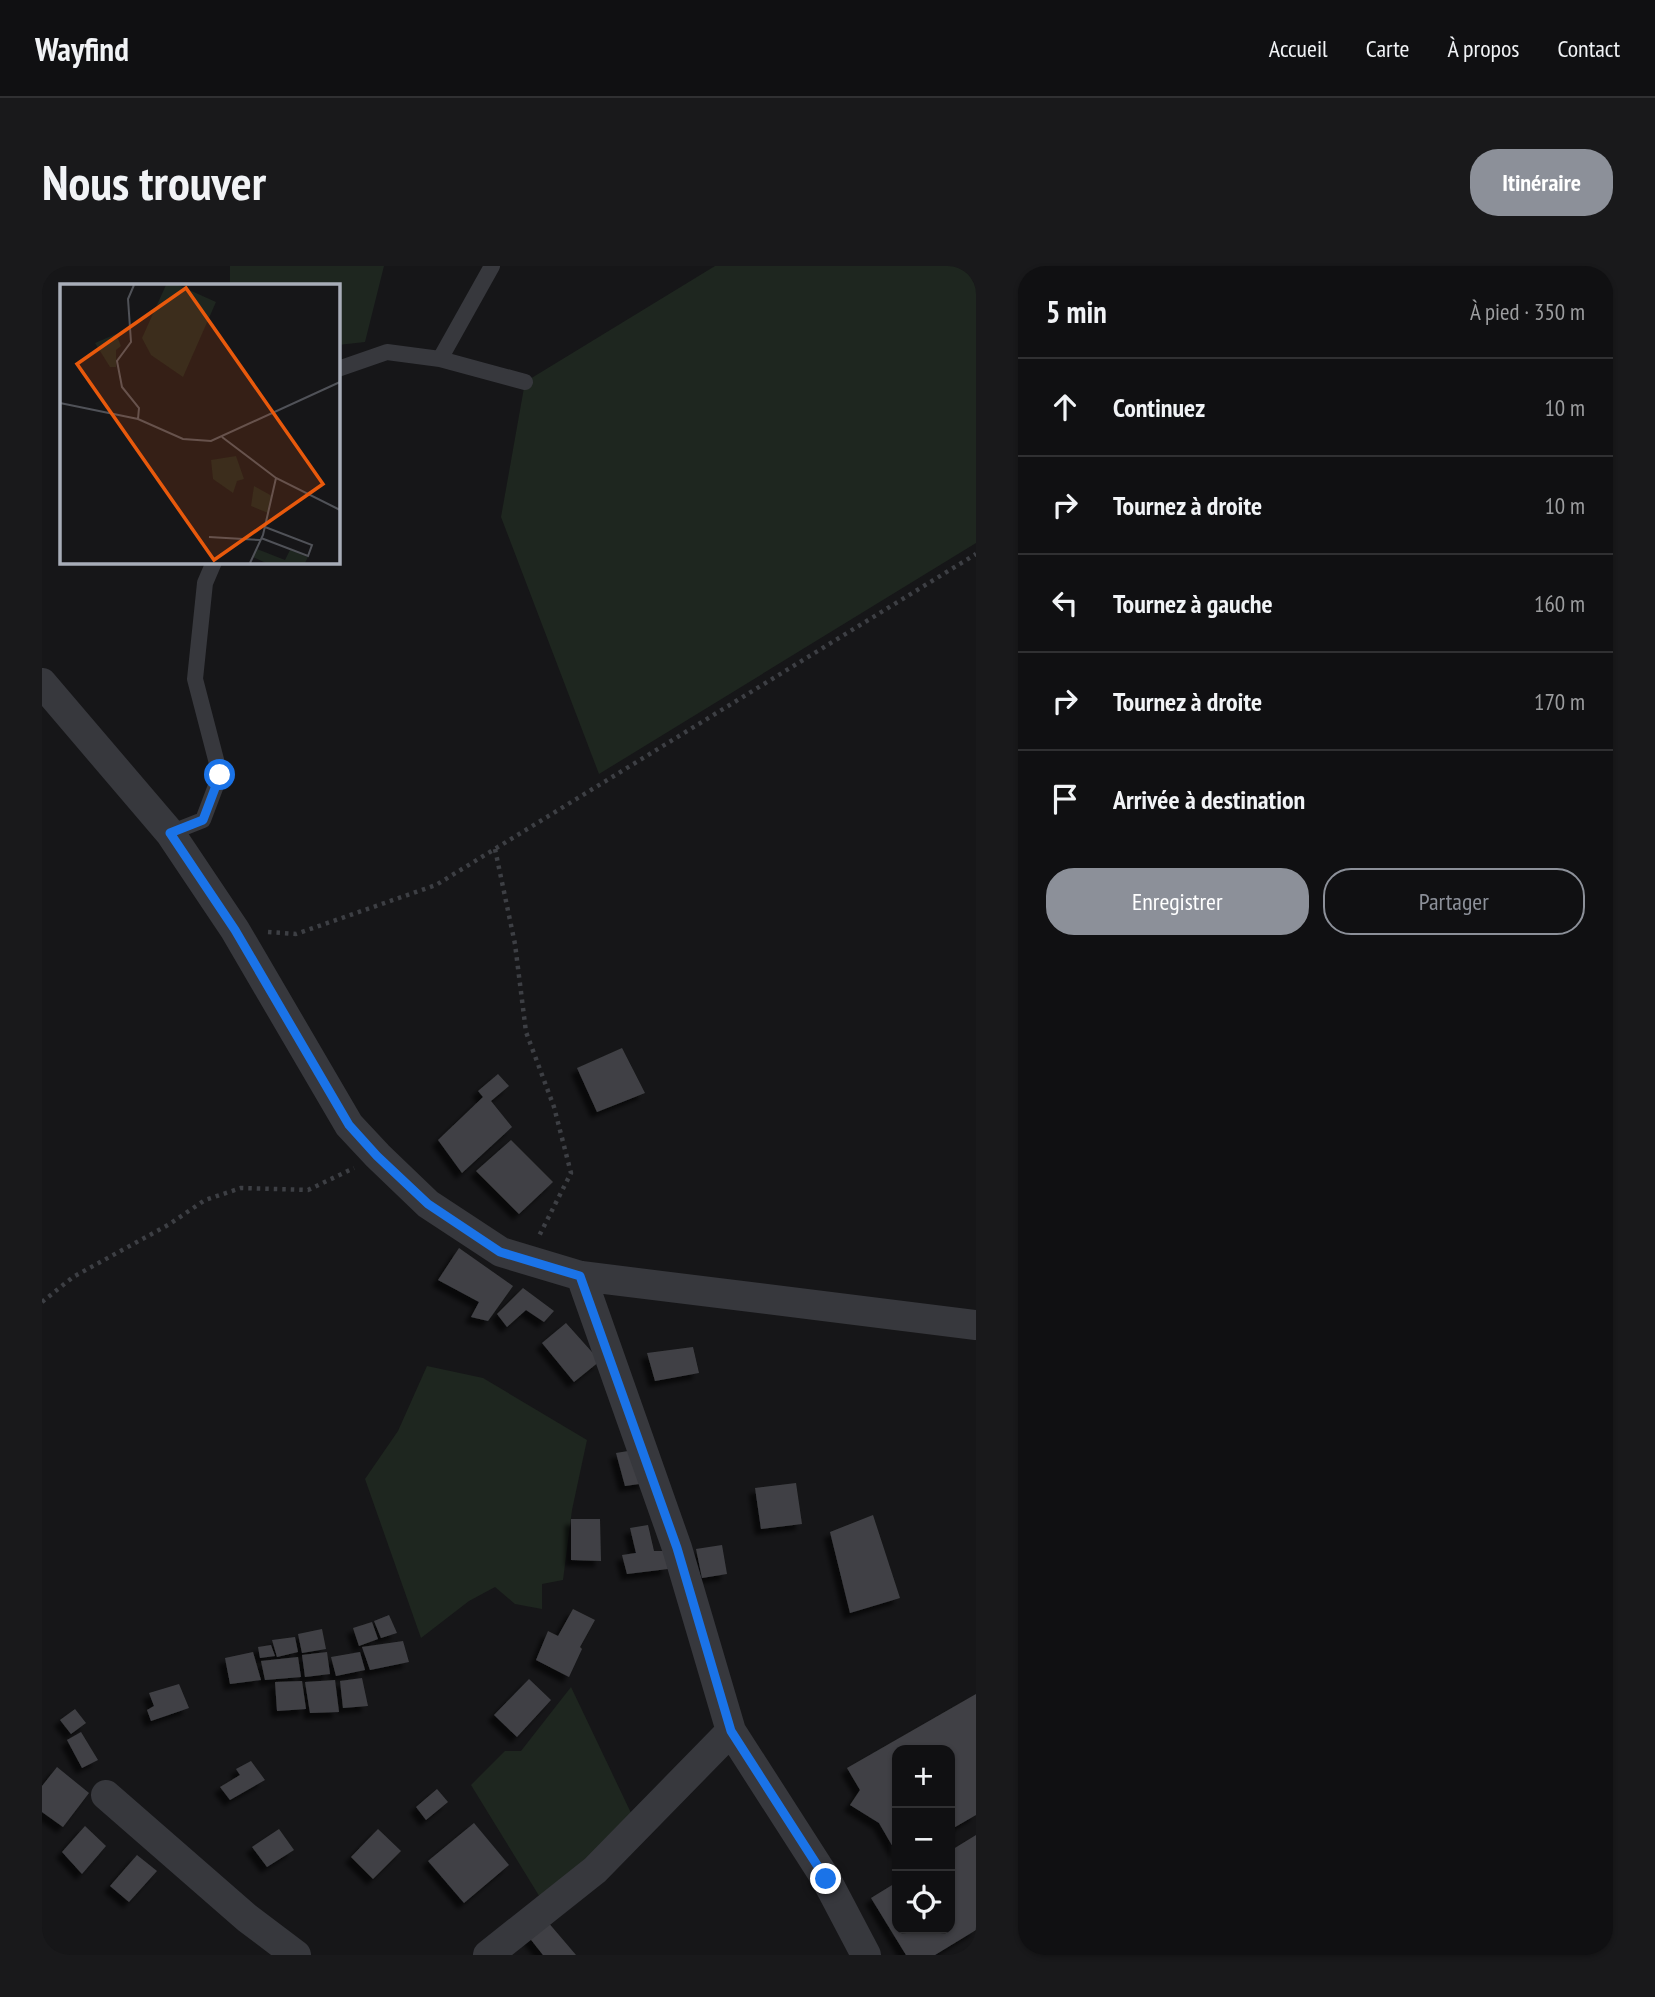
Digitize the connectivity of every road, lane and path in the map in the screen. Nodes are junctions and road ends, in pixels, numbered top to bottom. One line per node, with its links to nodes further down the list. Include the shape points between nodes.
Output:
1 (492, 266): 2 (lane)
2 (440, 359): 3 (lane, via 387,352); 4 (lane)
3 (340, 368)
4 (525, 382)
5 (976, 554): 9 (path)
6 (213, 564): 8 (lane, via 205,583 195,679 220,775 203,820)
7 (42, 683): 8 (street)
8 (170, 833): 10 (street)
9 (495, 849): 10 (path, via 436,885 296,934); 12 (path, via 515,944 526,1032 554,1107 571,1174)
10 (235, 930): 11 (street, via 349,1125)
11 (377, 1156): 12 (street, via 428,1204 500,1252); 14 (path, via 307,1190 242,1188 205,1200 72,1277)
12 (527, 1260): 13 (street)
13 (580, 1276): 15 (street); 16 (street, via 677,1548)
14 (42, 1301)
15 (976, 1325)
16 (731, 1731): 19 (street, via 595,1870); 20 (street, via 826,1879)
17 (106, 1795): 18 (street)
18 (296, 1955)
19 (488, 1955)
20 (866, 1955)

